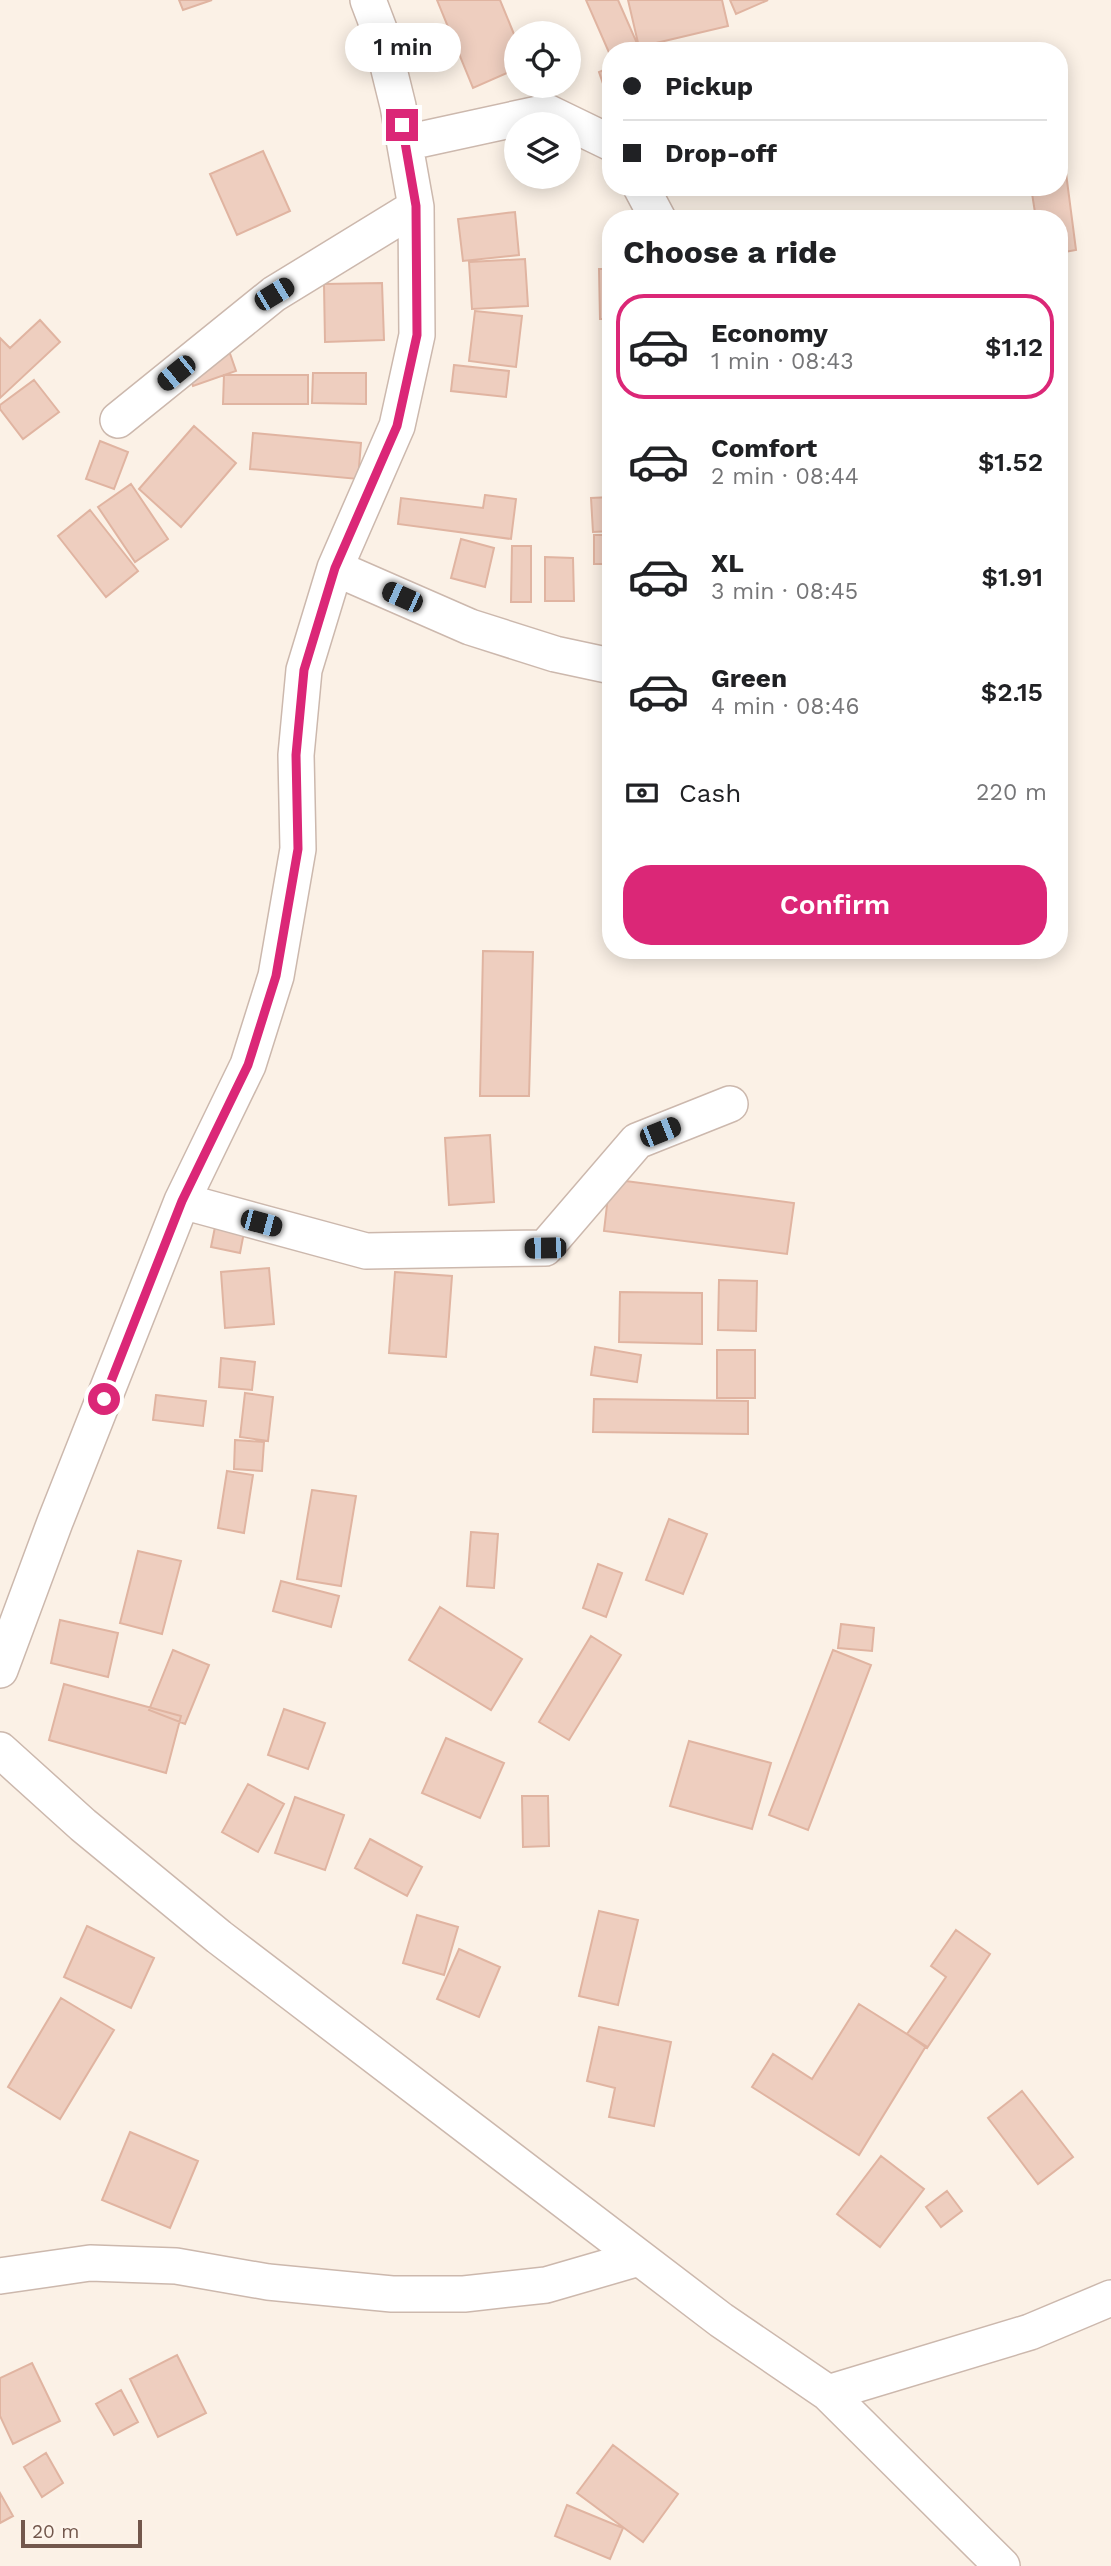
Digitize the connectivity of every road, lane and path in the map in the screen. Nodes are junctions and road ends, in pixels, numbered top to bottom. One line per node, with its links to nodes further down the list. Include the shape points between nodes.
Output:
1 (368, 0): 3 (street)
2 (602, 139): 3 (street, via 547,112)
3 (405, 143): 4 (street)
4 (416, 206): 5 (street, via 274,294); 6 (street, via 417,335 397,426)
5 (118, 420)
6 (335, 568): 7 (street, via 470,627); 9 (street, via 304,670 296,755 298,849 276,976 248,1065)
7 (602, 664)
8 (730, 1104): 9 (street, via 637,1141 545,1248 366,1251)
9 (182, 1201): 10 (street)
10 (0, 1670)
11 (0, 1750): 12 (street, via 219,1937)
12 (639, 2258): 13 (street, via 546,2285 464,2294 392,2294 282,2284 152,2265 90,2263); 15 (street)
13 (0, 2276)
14 (1111, 2298): 15 (street, via 1030,2332)
15 (828, 2393): 16 (street)
16 (1002, 2566)

